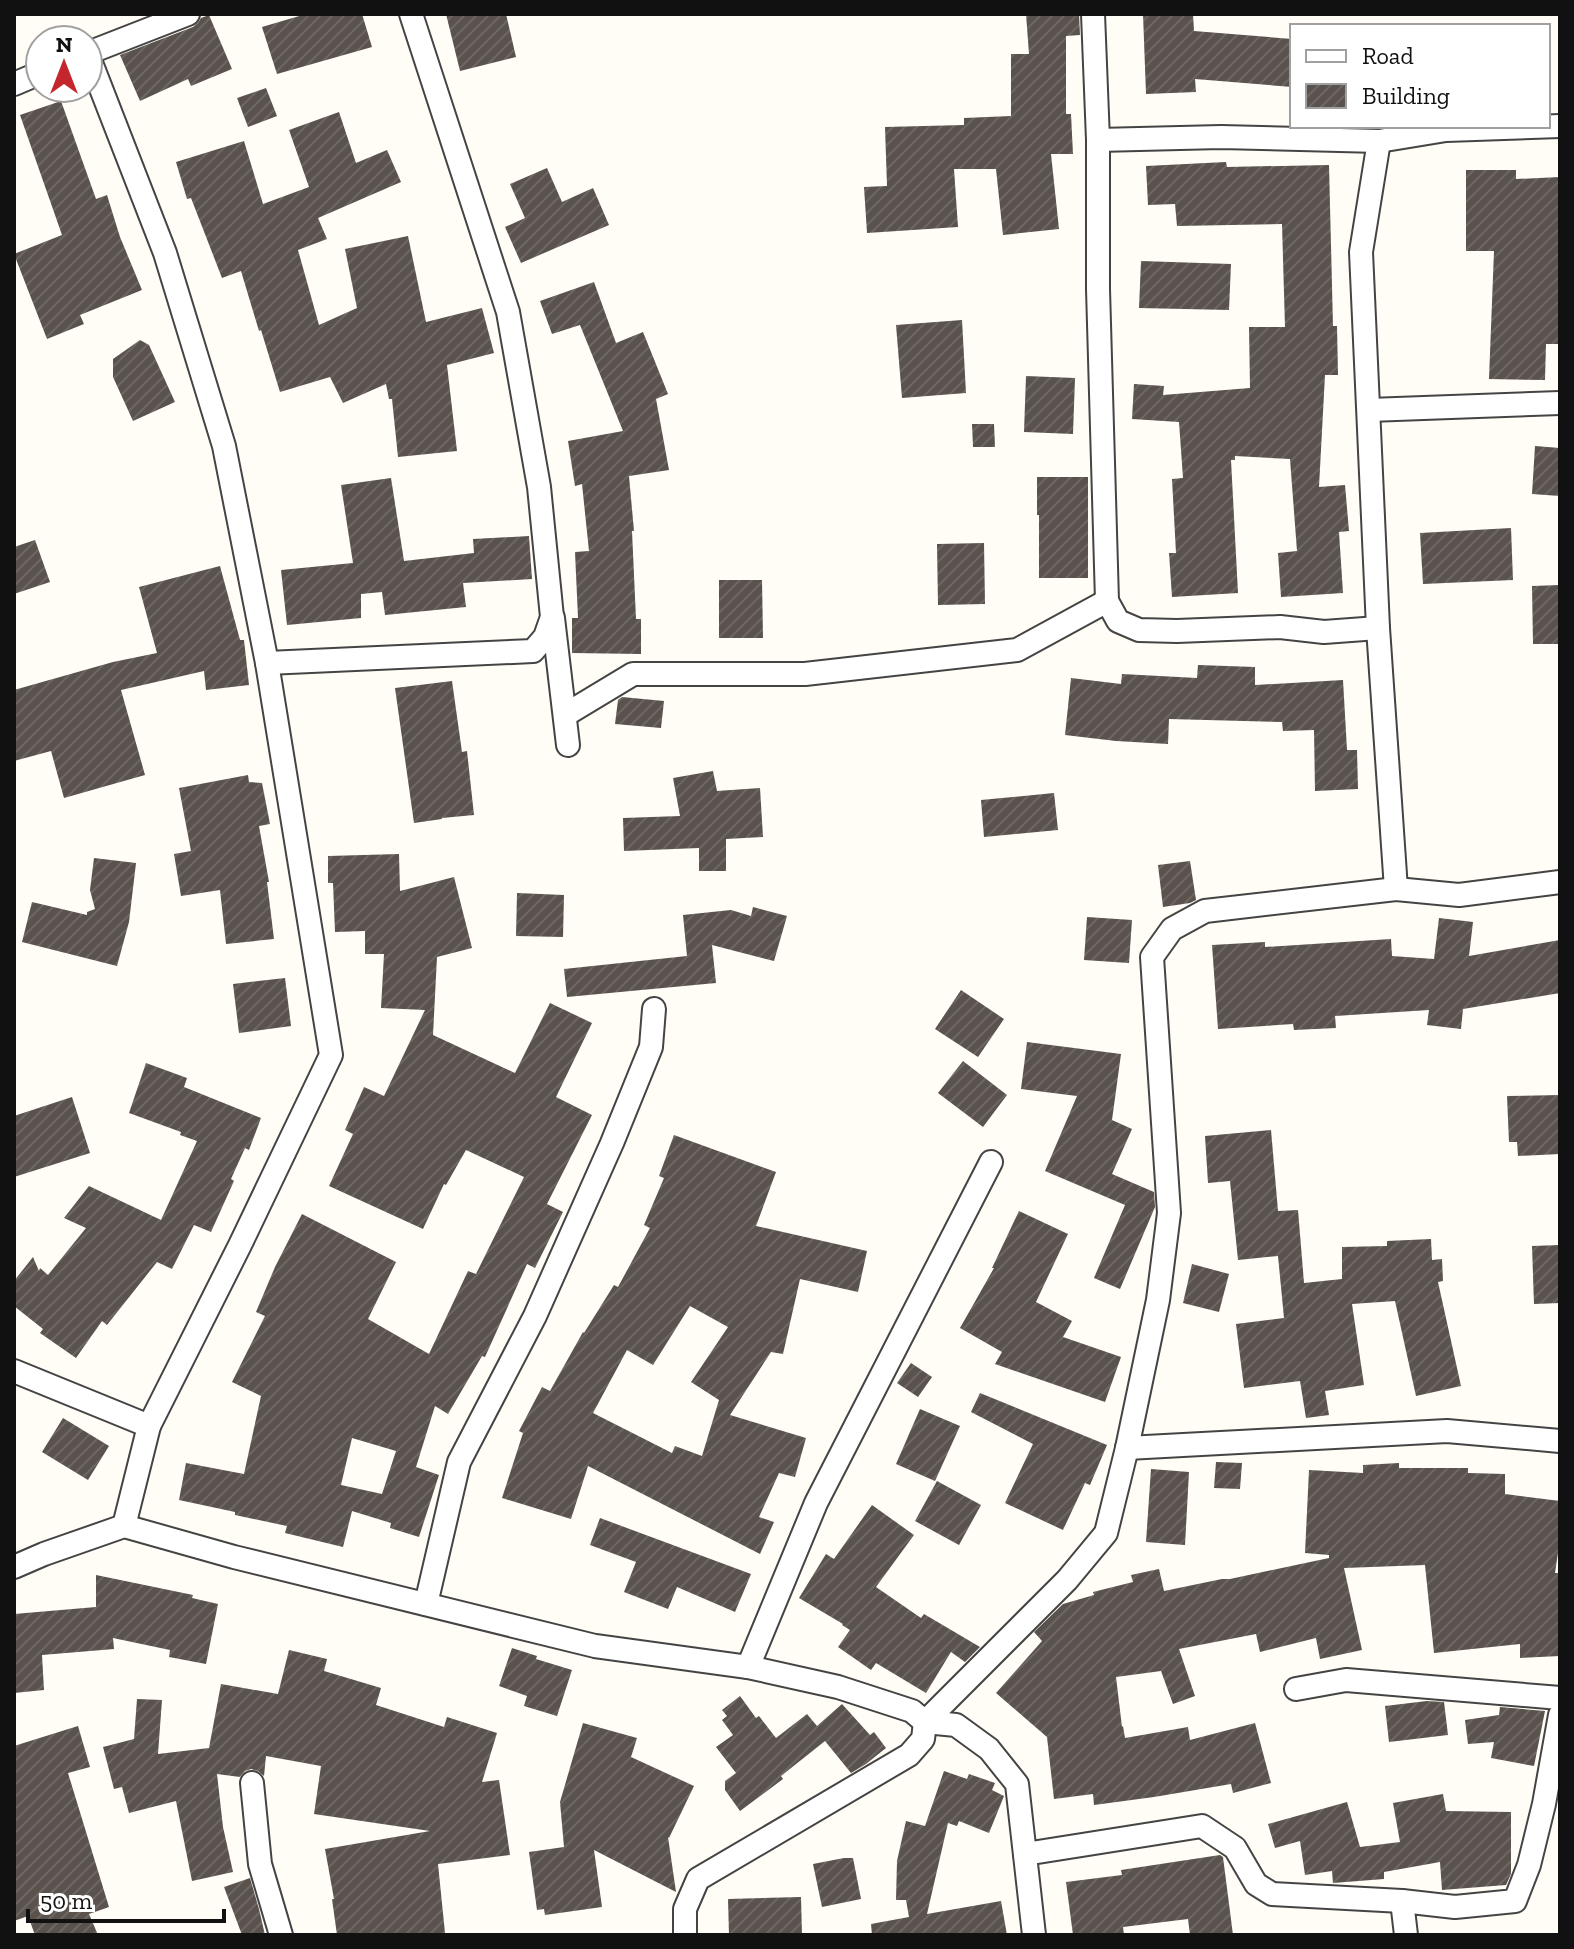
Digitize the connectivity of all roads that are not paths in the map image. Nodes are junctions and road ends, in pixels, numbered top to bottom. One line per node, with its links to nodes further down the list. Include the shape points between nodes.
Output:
1 (188, 14): 4 (street)
2 (411, 14): 12 (street, via 508,312 539,487)
3 (1093, 14): 7 (street)
4 (104, 48)
5 (104, 95): 14 (street, via 165,253 224,446)
6 (1503, 128): 8 (street)
7 (1098, 140): 8 (street); 11 (street)
8 (1379, 141): 10 (street, via 1361,252)
9 (1560, 403): 10 (street)
10 (1369, 410): 13 (street)
11 (1107, 601): 13 (street, via 1118,621 1139,630); 15 (street, via 1017,650 805,674 633,674)
12 (552, 617): 14 (street, via 533,651); 15 (street)
13 (1378, 628): 18 (street)
14 (267, 663): 22 (street, via 331,1055)
15 (565, 715): 16 (street)
16 (568, 745)
17 (1560, 882): 18 (street, via 1459,895)
18 (1396, 889): 24 (street, via 1205,911 1172,929 1152,957 1169,1213 1158,1300)
19 (654, 1009): 27 (street, via 651,1047 612,1143 535,1316 459,1462)
20 (991, 1162): 28 (street, via 816,1503)
21 (14, 1371): 22 (street)
22 (149, 1426): 25 (street)
23 (1560, 1441): 24 (street, via 1447,1431)
24 (1127, 1448): 32 (street, via 1106,1533 1067,1580)
25 (124, 1526): 26 (street); 27 (street)
26 (14, 1567)
27 (426, 1604): 28 (street, via 595,1646)
28 (748, 1667): 32 (street, via 838,1687 912,1711)
29 (1296, 1689): 30 (street, via 1346,1680)
30 (1560, 1698)
31 (1560, 1715): 35 (street, via 1544,1804 1515,1901 1455,1907)
32 (925, 1722): 34 (street, via 956,1725 989,1749 1017,1784); 37 (street, via 923,1739 909,1755 698,1879 685,1909)
33 (252, 1783): 36 (street, via 260,1864)
34 (1025, 1854): 35 (street, via 1202,1826 1235,1848 1256,1884 1272,1894); 38 (street)
35 (1402, 1901): 39 (street)
36 (281, 1935)
37 (685, 1935)
38 (1034, 1935)
39 (1406, 1935)

